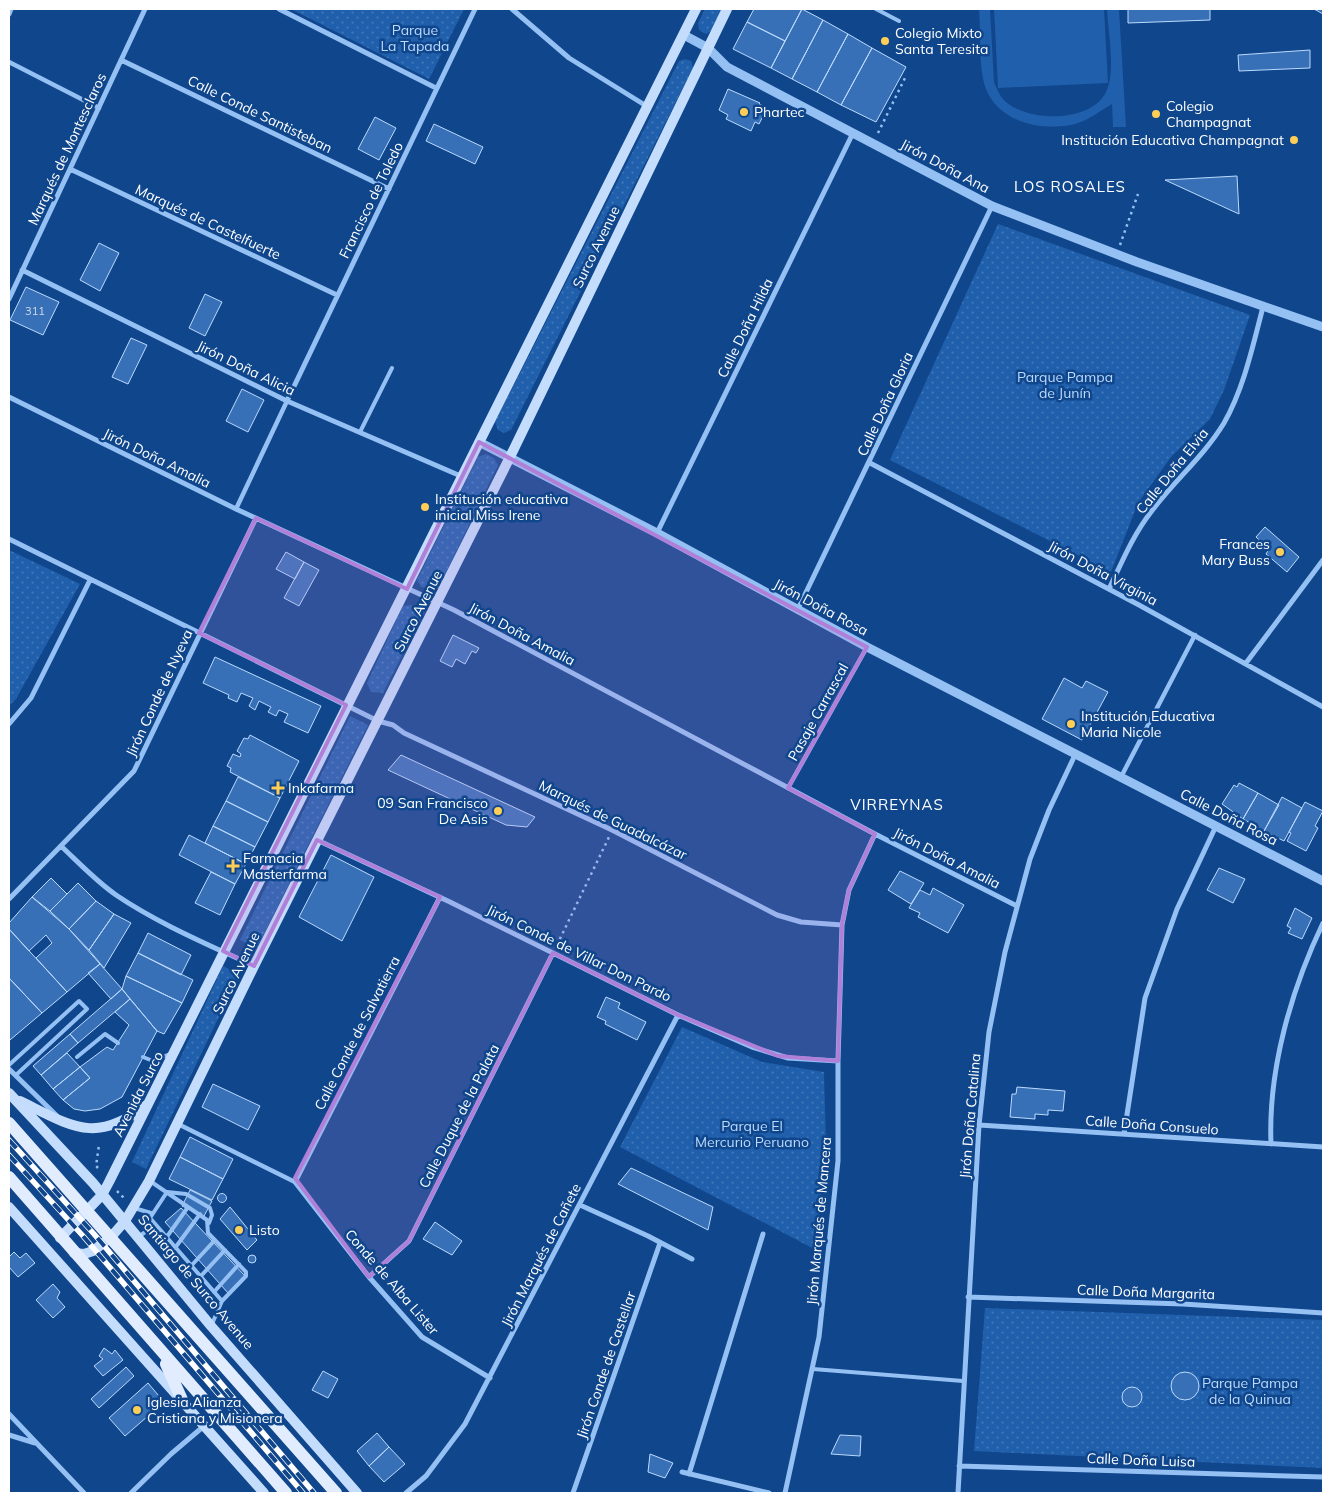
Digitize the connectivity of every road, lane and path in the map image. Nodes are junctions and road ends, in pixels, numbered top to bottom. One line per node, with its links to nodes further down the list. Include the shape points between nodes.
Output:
1 (11, 9): 9 (street)
2 (145, 9): 13 (street, Marqués de Montesclaros)
3 (278, 9): 16 (street)
4 (475, 9): 16 (street, Francisco de Toledo)
5 (512, 9): 17 (street, via 569,58)
6 (696, 9): 11 (main road, Surco Avenue)
7 (727, 9): 12 (main road, Surco Avenue)
8 (876, 9): 10 (lane)
9 (9, 14)
10 (899, 21)
11 (684, 35): 12 (street, Jirón Doña Ana); 17 (main road, Surco Avenue)
12 (708, 48): 19 (street, Jirón Doña Ana, via 727,66); 36 (main road, Surco Avenue)
13 (121, 60): 18 (street, Marqués de Montesclaros); 22 (street, Calle Conde Santisteban)
14 (9, 62): 18 (street)
15 (905, 78): 20 (path)
16 (436, 88): 22 (street, Francisco de Toledo)
17 (648, 107): 35 (main road, Surco Avenue)
18 (99, 108): 21 (street, Marqués de Montesclaros)
19 (853, 133): 20 (street, Jirón Doña Ana); 41 (street, Calle Doña Hilda)
20 (872, 143): 24 (street, Jirón Doña Ana)
21 (70, 169): 26 (street, Marqués de Montesclaros); 27 (street, Marqués de Castelfuerte)
22 (388, 189): 27 (street, Francisco de Toledo)
23 (1138, 194): 25 (path)
24 (992, 206): 25 (street, Jirón Doña Ana); 37 (street, Calle Doña Gloria)
25 (1117, 254): 29 (street, Jirón Doña Ana)
26 (22, 270): 28 (street, Marqués de Montesclaros); 33 (street, Jirón Doña Alicia)
27 (337, 296): 33 (street, Francisco de Toledo)
28 (9, 299)
29 (1263, 307): 30 (street, Jirón Doña Ana); 46 (street, Calle Doña Elvia, via 1241,381 1224,422 1211,442 1150,512)
30 (1323, 328)
31 (392, 368): 34 (lane)
32 (9, 397): 39 (street, Jirón Doña Amalia)
33 (287, 401): 34 (street, Jirón Doña Alicia); 39 (street)
34 (360, 432): 38 (street, Jirón Doña Alicia)
35 (479, 442): 36 (street); 38 (main road, Surco Avenue)
36 (510, 457): 41 (street, Jirón Doña Rosa); 47 (main road, Surco Avenue)
37 (870, 464): 46 (street, Jirón Doña Virginia); 48 (street, Calle Doña Gloria)
38 (463, 477): 45 (main road, Surco Avenue)
39 (236, 508): 40 (street, Jirón Doña Amalia)
40 (256, 518): 45 (street, Jirón Doña Amalia); 49 (street, Jirón Conde de Nyeva)
41 (657, 533): 48 (street, Jirón Doña Rosa)
42 (9, 540): 44 (street, Marqués de Guadalcázar)
43 (1323, 560): 52 (street)
44 (90, 580): 49 (street, Marqués de Guadalcázar); 56 (street, via 30,698)
45 (407, 589): 47 (street, Jirón Doña Amalia); 53 (main road, Surco Avenue)
46 (1110, 589): 50 (street, Jirón Doña Virginia)
47 (437, 603): 55 (main road, Surco Avenue); 59 (street, Jirón Doña Amalia)
48 (797, 611): 51 (street, Jirón Doña Rosa)
49 (199, 633): 53 (street, Marqués de Guadalcázar); 64 (street, Jirón Conde de Nyeva, via 134,771)
50 (1195, 635): 52 (street, Jirón Doña Virginia); 58 (street)
51 (867, 647): 57 (street, Jirón Doña Rosa); 59 (street, Pasaje Carrascal)
52 (1246, 663): 54 (street, Jirón Doña Virginia)
53 (346, 705): 55 (street, Marqués de Guadalcázar); 71 (main road, Surco Avenue)
54 (1323, 707)
55 (378, 721): 61 (street, Marqués de Guadalcázar, via 393,725); 63 (main road, Surco Avenue)
56 (9, 724)
57 (1075, 755): 58 (street, Jirón Doña Rosa); 68 (street, Jirón Doña Catalina, via 1036,844)
58 (1122, 777): 60 (street, Calle Doña Rosa)
59 (788, 788): 62 (street, Jirón Doña Amalia)
60 (1216, 826): 65 (street, Calle Doña Rosa); 89 (street, via 1177,909 1145,998)
61 (612, 830): 70 (street, Marqués de Guadalcázar, via 777,916 800,922); 72 (path)
62 (874, 834): 68 (street, Jirón Doña Amalia); 70 (street, Jirón Marqués de Mancera, via 849,890)
63 (318, 840): 66 (street, Jirón Conde de Villar Don Pardo); 73 (main road, Surco Avenue)
64 (61, 846): 67 (street, Jirón Conde de Nyeva); 71 (street, via 116,895)
65 (1323, 881)
66 (440, 897): 72 (street, Jirón Conde de Villar Don Pardo); 96 (street, Calle Conde de Salvatierra)
67 (9, 899)
68 (1017, 906): 88 (street, Jirón Doña Catalina, via 989,1032)
69 (1323, 923): 90 (street, via 1284,1033 1274,1085)
70 (842, 925): 79 (street, Jirón Marqués de Mancera)
71 (223, 952): 73 (street); 76 (main road, Avenida Surco)
72 (553, 953): 74 (street, Jirón Conde de Villar Don Pardo); 124 (street, Calle Duque de la Palata, via 409,1241)
73 (254, 966): 87 (main road, Surco Avenue)
74 (678, 1015): 79 (street, Jirón Conde de Villar Don Pardo, via 778,1056); 101 (street, Jirón Marqués de Cañete)
75 (118, 1043): 77 (lane, via 104,1034)
76 (174, 1052): 78 (lane, via 153,1061); 84 (main road, Avenida Surco)
77 (77, 1057)
78 (142, 1058)
79 (838, 1061): 131 (street, Jirón Marqués de Mancera, via 838,1161)
80 (9, 1065): 82 (lane, via 79,1001 87,1009)
81 (9, 1069): 82 (street)
82 (16, 1075): 85 (street)
83 (11, 1096): 85 (main road); 99 (main road, Santiago de Surco Avenue)
84 (151, 1102): 85 (main road, via 120,1124 98,1129 79,1128); 99 (main road, Avenida Surco)
85 (64, 1122)
86 (9, 1123): 104 (main road)
87 (178, 1124): 95 (main road, Surco Avenue); 96 (street)
88 (979, 1125): 89 (street, Calle Doña Consuelo); 126 (street, Jirón Doña Catalina)
89 (1124, 1134): 90 (street, Calle Doña Consuelo)
90 (1271, 1144): 92 (street, Calle Doña Consuelo)
91 (99, 1145): 93 (path, via 96,1166)
92 (1323, 1147)
93 (101, 1172)
94 (9, 1177): 113 (main road)
95 (150, 1181): 98 (lane); 100 (main road, Surco Avenue)
96 (295, 1181): 124 (street, Conde de Alba Lister)
97 (116, 1189): 100 (path)
98 (167, 1192): 103 (lane); 105 (lane); 108 (lane, via 186,1194 210,1208)
99 (102, 1195): 104 (main road, Avenida Surco); 107 (main road, Santiago de Surco Avenue)
100 (130, 1204): 105 (lane); 107 (main road, Surco Avenue)
101 (580, 1205): 116 (street); 132 (street, Jirón Marqués de Cañete)
102 (9, 1207): 134 (main road)
103 (188, 1207): 106 (lane); 114 (lane)
104 (88, 1211): 111 (main road); 113 (main road, Avenida Surco)
105 (151, 1213): 109 (lane)
106 (200, 1214): 108 (lane); 117 (lane)
107 (125, 1221): 111 (main road); 112 (main road, Santiago de Surco Avenue)
108 (209, 1223): 115 (lane, via 208,1233)
109 (154, 1226): 112 (lane); 114 (lane)
110 (764, 1234): 141 (street)
111 (111, 1237): 119 (main road, via 93,1251); 147 (main road)
112 (138, 1237): 129 (main road, Santiago de Surco Avenue)
113 (60, 1238): 119 (main road)
114 (166, 1238): 117 (lane)
115 (215, 1240): 118 (lane); 122 (lane)
116 (660, 1243): 120 (street); 150 (street, Jirón Conde de Castellar)
117 (175, 1248): 122 (lane)
118 (225, 1250): 121 (lane); 123 (lane)
119 (74, 1253): 130 (main road)
120 (692, 1259)
121 (239, 1264): 125 (lane); 127 (lane, via 246,1276)
122 (191, 1266): 123 (lane)
123 (200, 1277): 125 (lane)
124 (369, 1277): 132 (street, Conde de Alba Lister, via 422,1337)
125 (214, 1292): 127 (lane)
126 (968, 1297): 128 (street, Calle Doña Margarita); 133 (street, Jirón Doña Catalina)
127 (222, 1302): 129 (lane)
128 (1323, 1312)
129 (211, 1326): 148 (main road, Santiago de Surco Avenue)
130 (161, 1353): 134 (main road); 146 (main road)
131 (813, 1369): 133 (lane); 152 (street, Jirón Marqués de Mancera)
132 (490, 1378): 149 (street, Jirón Marqués de Cañete, via 465,1424 440,1459)
133 (963, 1381): 139 (street, Jirón Doña Catalina)
134 (183, 1402): 136 (main road)
135 (9, 1414): 138 (street)
136 (205, 1426): 144 (street); 145 (main road)
137 (9, 1435): 138 (street)
138 (37, 1443): 143 (street)
139 (959, 1466): 142 (street, Calle Doña Luisa); 153 (street, Jirón Doña Catalina)
140 (682, 1472): 141 (street)
141 (689, 1474): 151 (street)
142 (1323, 1478)
143 (84, 1493)
144 (130, 1493)
145 (264, 1493)
146 (286, 1493)
147 (335, 1493)
148 (357, 1493)
149 (406, 1493)
150 (573, 1493)
151 (770, 1493)
152 (785, 1493)
153 (958, 1493)

